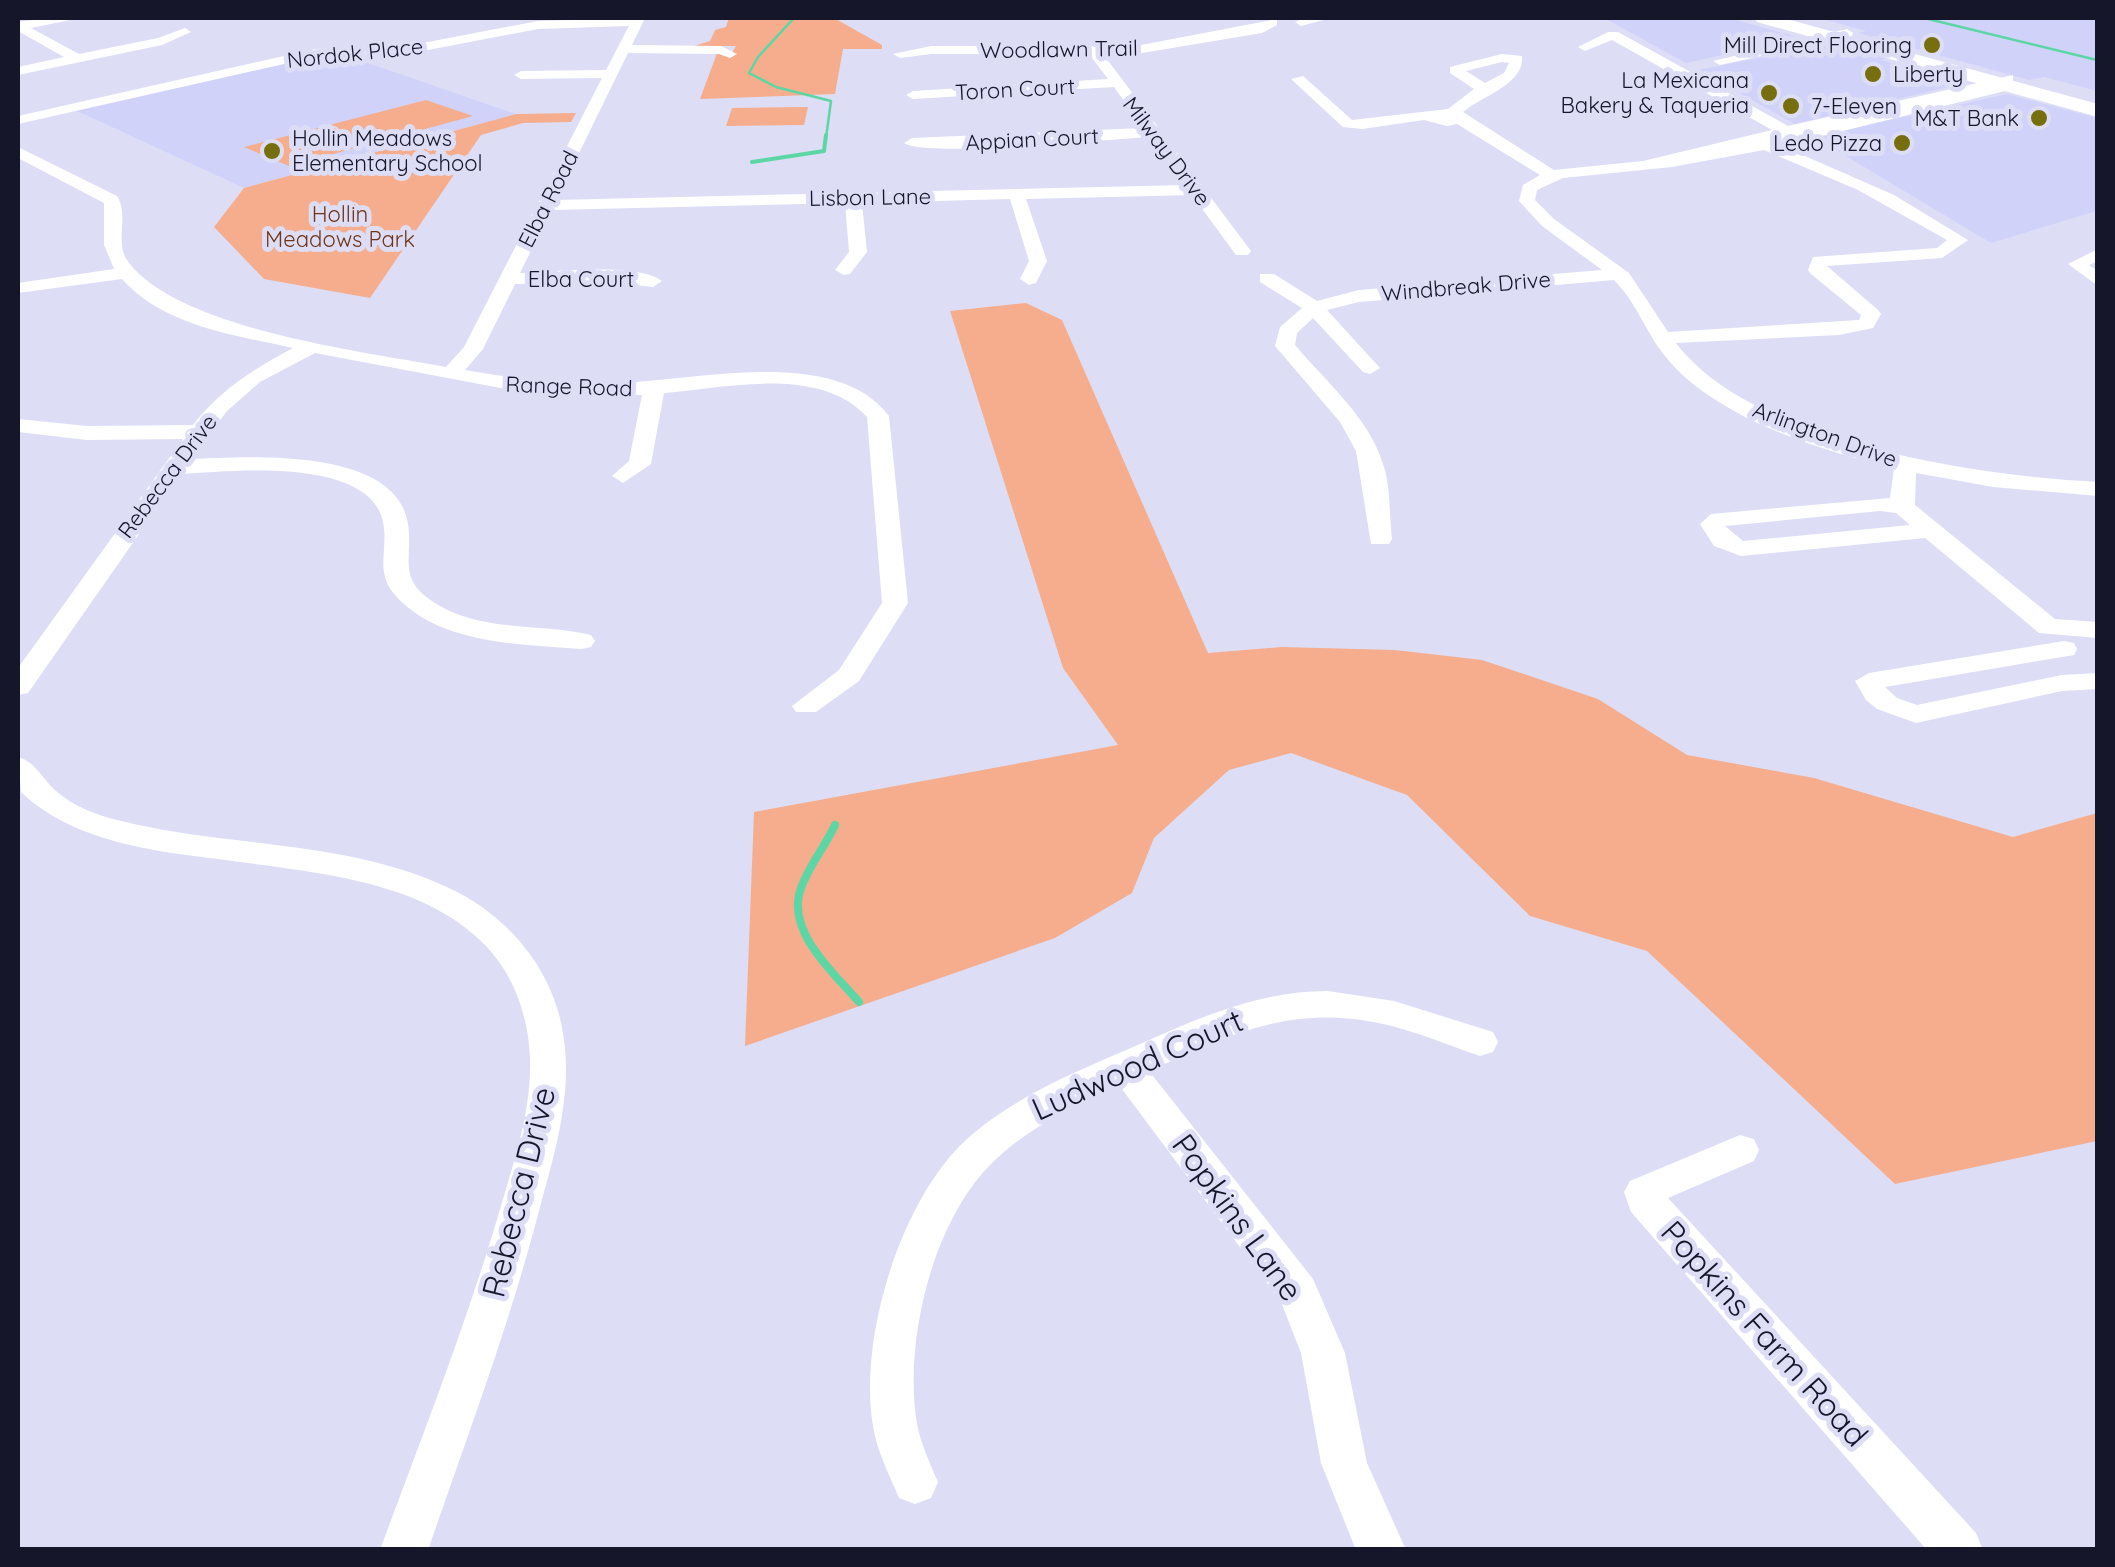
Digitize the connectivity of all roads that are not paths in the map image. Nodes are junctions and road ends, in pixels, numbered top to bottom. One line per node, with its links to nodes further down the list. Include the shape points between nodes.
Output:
1 (74, 18): 8 (street)
2 (1325, 18): 7 (street)
3 (1764, 18): 10 (highway)
4 (1789, 18): 10 (highway)
5 (638, 20): 12 (street, Elba Road); 29 (street, Nordok Place, via 305,55)
6 (1274, 22): 13 (street, Woodlawn Trail, via 1158,47)
7 (1300, 22)
8 (18, 26): 16 (street)
9 (185, 32): 16 (street)
10 (1840, 35): 17 (street); 22 (highway)
11 (1585, 48): 31 (street, via 1613,35)
12 (623, 50): 14 (street); 19 (street, Elba Road)
13 (1094, 51): 15 (street, Woodlawn Trail); 23 (street, Milway Drive)
14 (730, 54)
15 (900, 54)
16 (77, 58): 18 (street)
17 (1720, 61)
18 (18, 71)
19 (611, 74): 20 (street); 39 (street, Elba Road)
20 (522, 75)
21 (1298, 79): 28 (street, via 1348,124 1435,112)
22 (2003, 82): 26 (highway); 27 (highway); 31 (street)
23 (1116, 83): 25 (street, Toron Court); 30 (street, Milway Drive)
24 (1484, 89): 28 (street)
25 (913, 95)
26 (2098, 103)
27 (2098, 111)
28 (1458, 116): 35 (street)
29 (18, 120)
30 (1153, 132): 32 (street, Appian Court); 36 (street, Milway Drive)
31 (1792, 134): 33 (street)
32 (912, 142)
33 (1756, 142): 35 (street); 52 (street, via 1823,166 1959,240 1942,253 1819,261 1817,270 1871,314 1866,324)
34 (18, 152): 43 (street, via 114,202 113,247)
35 (1552, 176): 44 (street, Arlington Drive, via 1529,188 1527,201)
36 (1196, 190): 37 (street, Lisbon Lane); 40 (street, Milway Drive)
37 (1016, 193): 38 (street, Lisbon Lane); 47 (street, via 1038,262)
38 (852, 197): 39 (street, Lisbon Lane); 42 (street, via 858,252)
39 (545, 205): 46 (street, Elba Road)
40 (1242, 251)
41 (2098, 254): 49 (street, via 2077,264)
42 (844, 270)
43 (129, 272): 50 (street); 53 (street, Range Road, via 150,295 182,313)
44 (1619, 274): 51 (street, Windbreak Drive, via 1359,296); 52 (street, Arlington Drive, via 1642,298)
45 (1267, 278): 51 (street)
46 (508, 279): 48 (street, Elba Court); 55 (street, Elba Road, via 473,349)
47 (1029, 279)
48 (653, 281)
49 (2098, 281)
50 (18, 288)
51 (1314, 308): 54 (street); 65 (street, via 1287,331 1286,346 1365,447)
52 (1660, 338): 59 (street, Arlington Drive, via 1702,380 1756,411)
53 (312, 346): 55 (street, Range Road); 58 (street, Rebecca Drive, via 240,388)
54 (1370, 368)
55 (450, 374): 56 (street, Range Road, via 554,390)
56 (654, 388): 61 (street, via 640,464); 72 (street, Range Road, via 818,383 855,394 878,416 895,603 849,675)
57 (18, 425): 58 (street, via 87,433)
58 (200, 432): 60 (street, Rebecca Drive)
59 (1906, 464): 62 (street, Arlington Drive); 63 (street)
60 (175, 467): 68 (street, via 280,464 351,478 392,510 397,531 391,564 417,602 473,626); 71 (street, Rebecca Drive)
61 (622, 476)
62 (2098, 489)
63 (1903, 507): 64 (street); 64 (street, Arlington Drive, via 1712,524 1725,543 1741,549)
64 (1930, 530): 67 (street)
65 (1380, 539)
66 (2098, 630): 67 (street)
67 (2056, 638): 69 (street); 70 (street, via 1869,681 1872,692 1894,709 1916,714)
68 (582, 642)
69 (2098, 672)
70 (2098, 681)
71 (18, 687)
72 (806, 706)
73 (18, 766): 78 (street, Rebecca Drive, via 43,798 96,825 363,873 434,894 496,934 538,999 548,1057 540,1130 494,1295)
74 (1480, 1042): 75 (street, Ludwood Court, via 1396,1011 1305,1004 1236,1016)
75 (1125, 1066): 77 (street, Ludwood Court, via 1004,1128 956,1174 930,1215 904,1285 890,1394 898,1447); 79 (street, Popkins Lane, via 1298,1292 1324,1354 1344,1463)
76 (1740, 1150): 80 (street, Popkins Farm Road, via 1652,1187 1645,1200)
77 (915, 1482)
78 (404, 1550)
79 (1382, 1550)
80 (1959, 1550)

